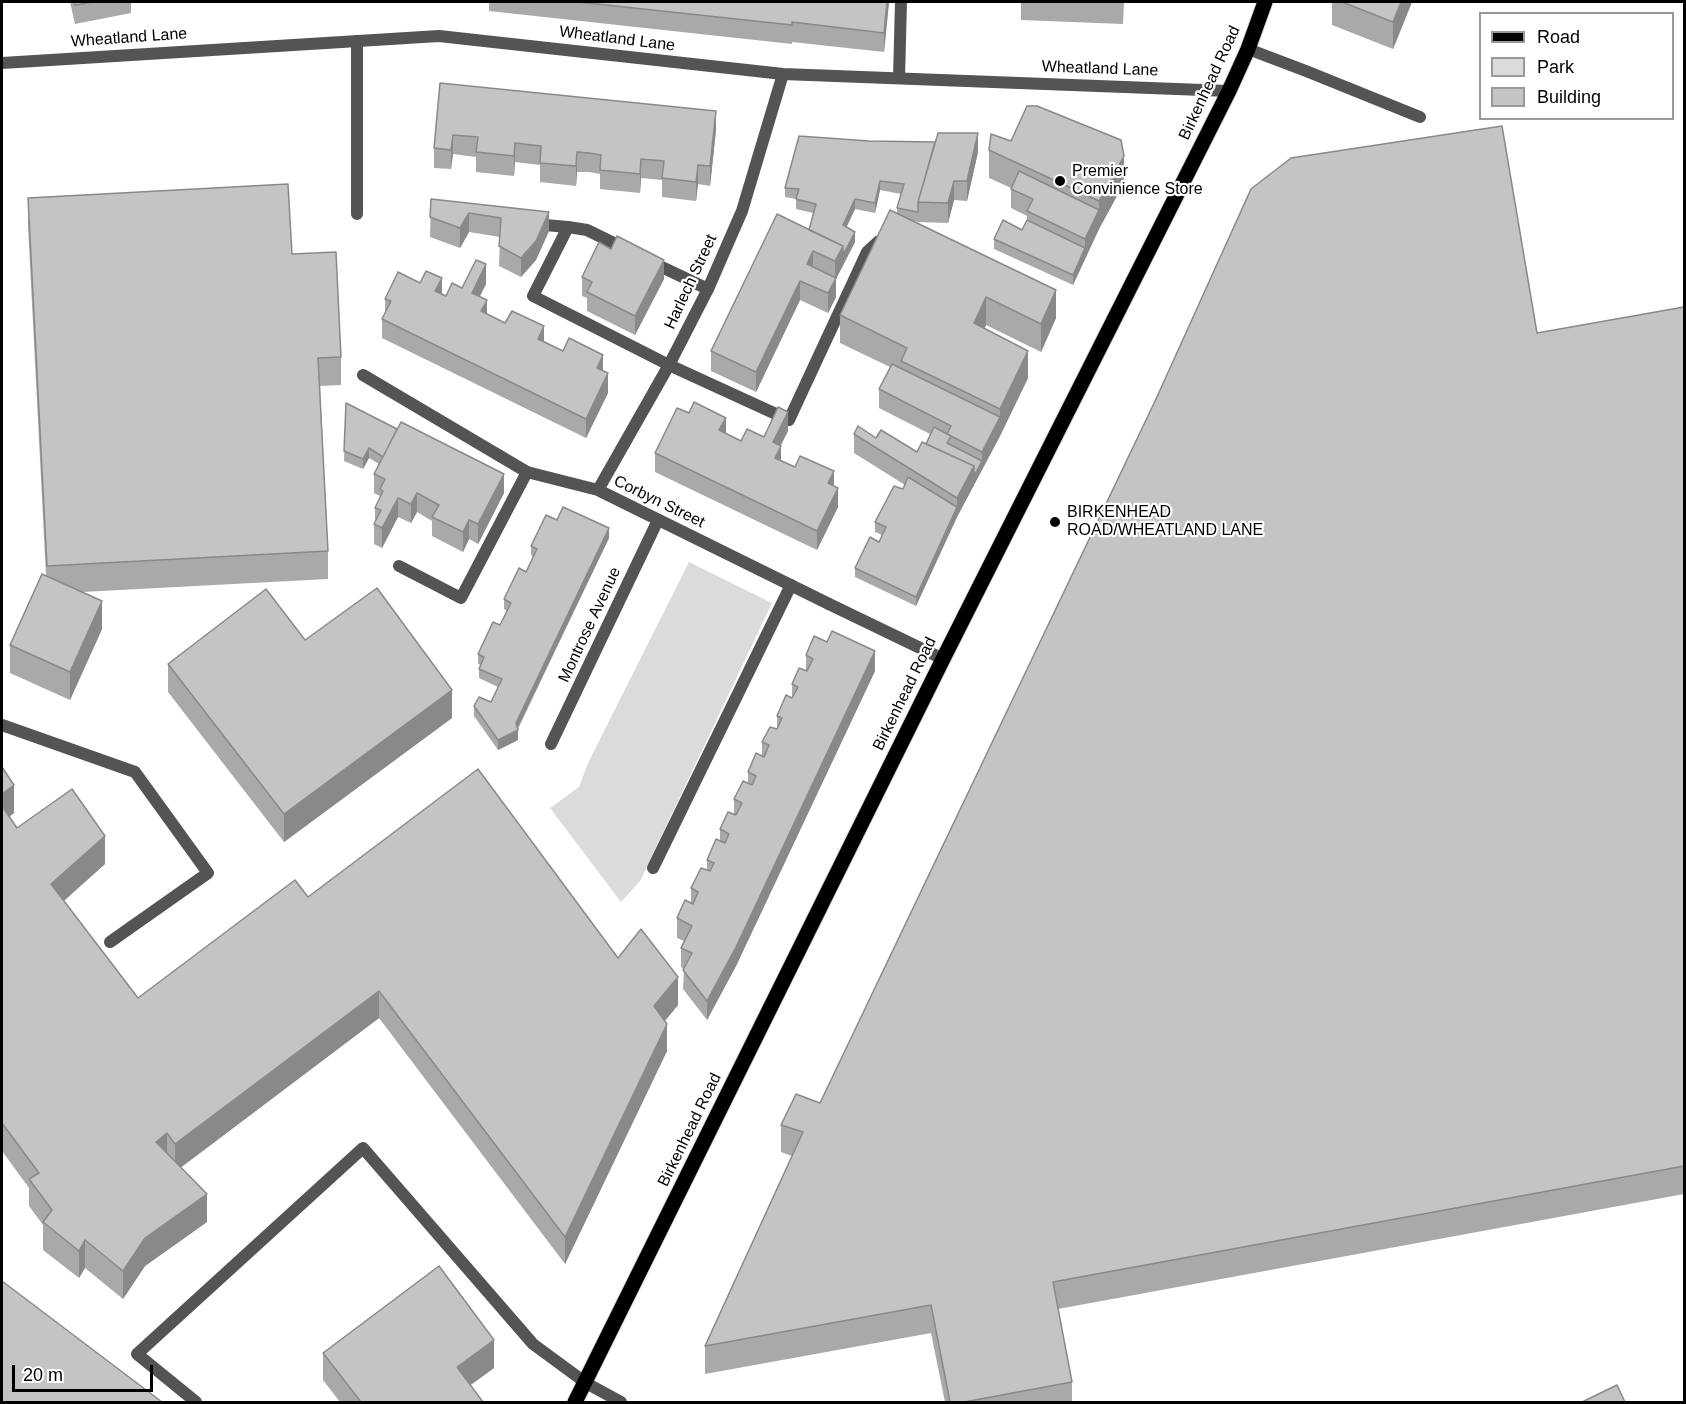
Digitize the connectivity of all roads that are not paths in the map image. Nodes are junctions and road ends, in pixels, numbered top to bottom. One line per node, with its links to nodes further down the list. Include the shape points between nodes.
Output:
1 (901, 2): 7 (street)
2 (1265, 2): 4 (main road, Birkenhead Road)
3 (357, 41): 5 (street, Wheatland Lane); 6 (street, Wheatland Lane, via 439,36); 10 (street)
4 (1248, 50): 8 (main road, Birkenhead Road); 9 (street)
5 (2, 63)
6 (783, 75): 7 (street, Wheatland Lane); 14 (street, Harlech Street, via 742,211)
7 (899, 78): 8 (street, Wheatland Lane)
8 (1229, 91): 22 (main road, Birkenhead Road)
9 (1420, 117)
10 (357, 214)
11 (521, 223): 12 (street)
12 (568, 227): 14 (street, via 587,230); 15 (street, via 533,296)
13 (879, 241): 15 (street, via 867,252 789,420)
14 (708, 289): 15 (street, Harlech Street)
15 (669, 365): 18 (street, Harlech Street)
16 (363, 375): 17 (street, Corbyn Street)
17 (526, 472): 18 (street, Corbyn Street); 20 (street, via 460,598)
18 (598, 490): 19 (street, Corbyn Street)
19 (658, 520): 21 (street, Corbyn Street); 24 (street, Montrose Avenue)
20 (399, 566)
21 (791, 585): 22 (street, Corbyn Street); 25 (street)
22 (943, 659): 27 (main road, Birkenhead Road)
23 (2, 724): 26 (street, via 135,772 208,873)
24 (551, 744)
25 (653, 868)
26 (110, 942)
27 (586, 1383): 28 (street, via 533,1344 363,1148 137,1354); 29 (main road, Birkenhead Road); 30 (street)
28 (196, 1402)
29 (575, 1402)
30 (621, 1402)

